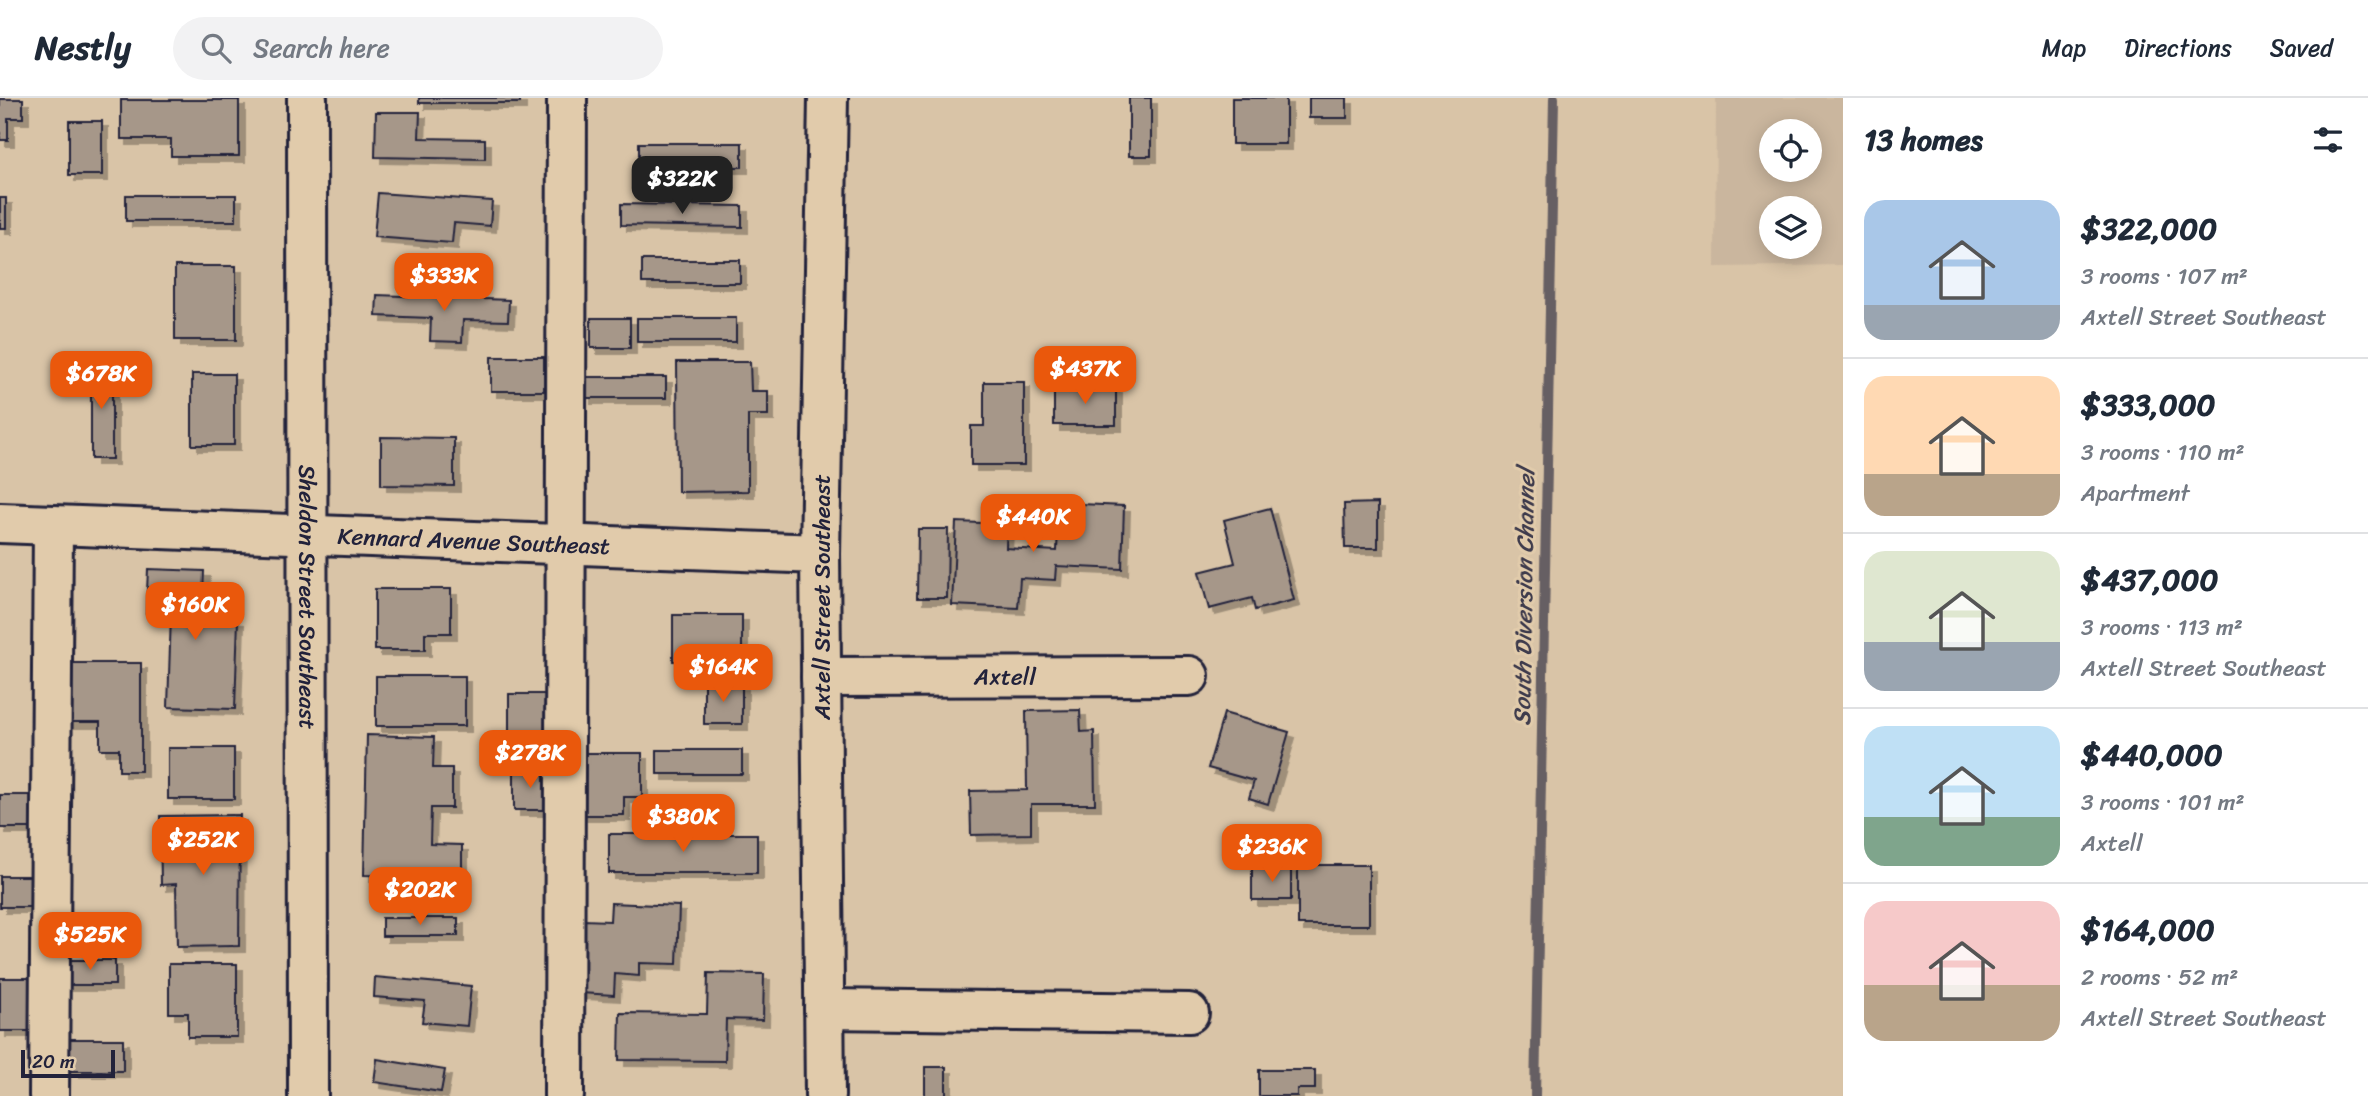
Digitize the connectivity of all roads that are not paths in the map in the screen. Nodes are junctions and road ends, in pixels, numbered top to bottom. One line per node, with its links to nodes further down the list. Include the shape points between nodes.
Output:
1 (307, 98): 6 (street, Sheldon Street Southeast)
2 (567, 98): 7 (street)
3 (828, 98): 8 (street, Axtell Street Southeast)
4 (0, 523): 5 (street, Kennard Avenue Southeast)
5 (53, 525): 6 (street, Kennard Avenue Southeast); 13 (street)
6 (306, 536): 7 (street, Kennard Avenue Southeast); 14 (street, Sheldon Street Southeast)
7 (566, 546): 8 (street, Kennard Avenue Southeast); 15 (street)
8 (820, 554): 10 (street, Axtell Street Southeast)
9 (1189, 676): 10 (street, Axtell)
10 (821, 677): 11 (street, Axtell Street Southeast)
11 (824, 1009): 12 (street); 16 (street, Axtell Street Southeast)
12 (1189, 1013)
13 (49, 1096)
14 (308, 1096)
15 (564, 1096)
16 (825, 1096)

